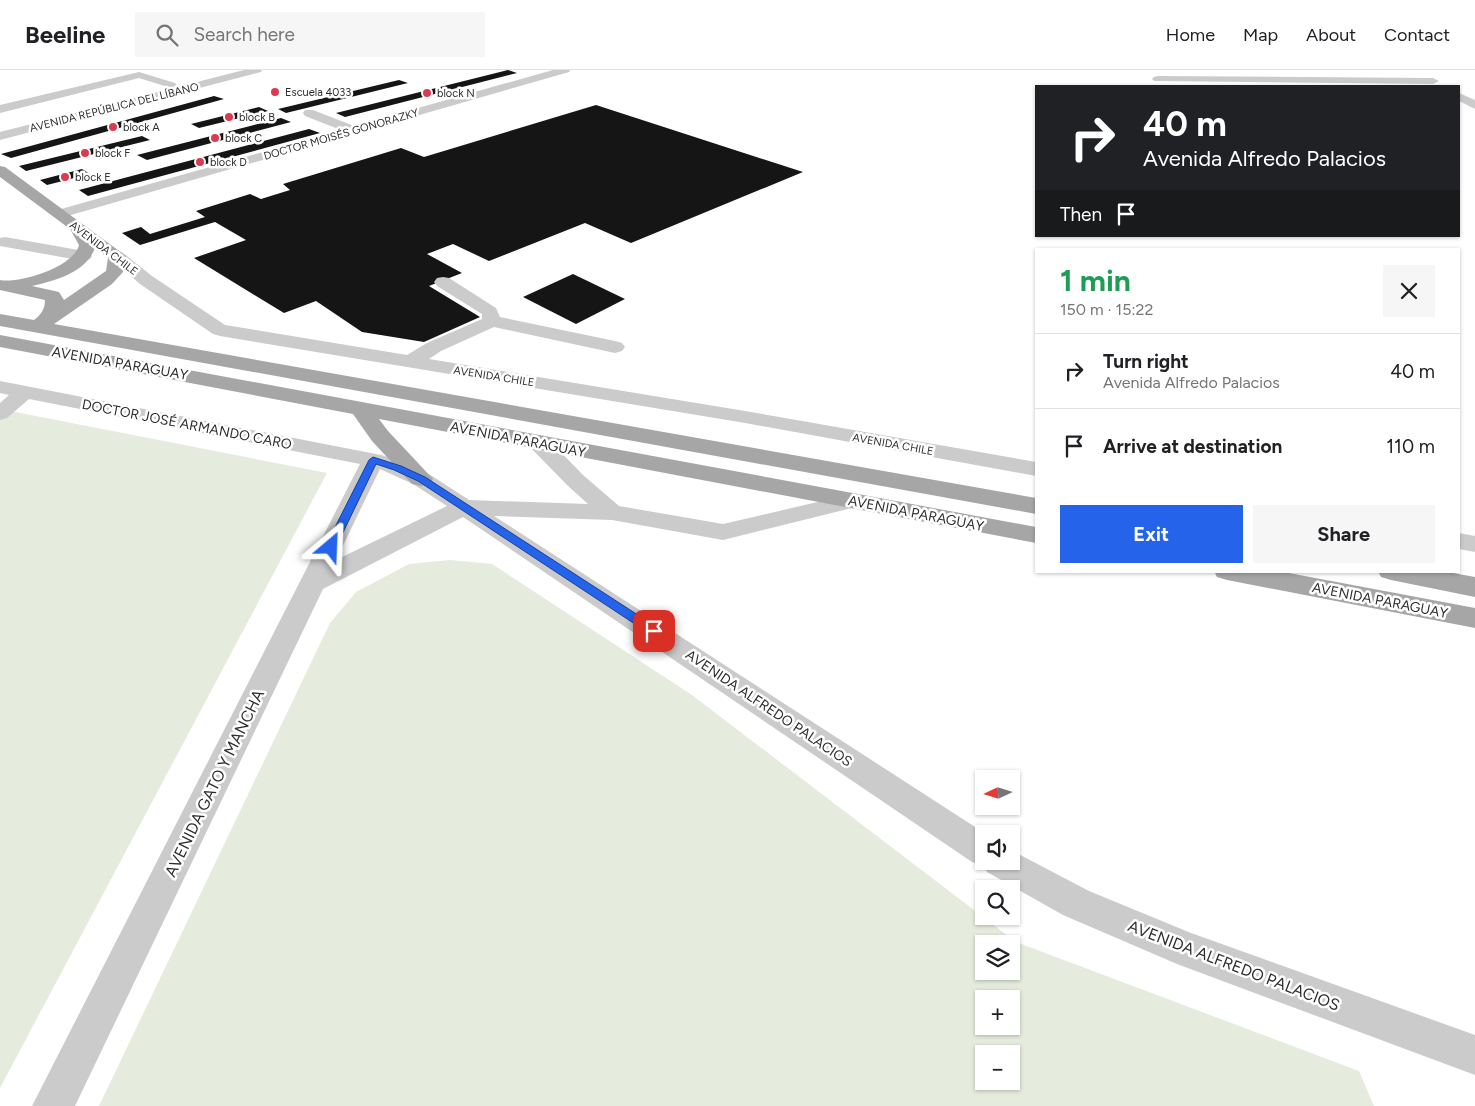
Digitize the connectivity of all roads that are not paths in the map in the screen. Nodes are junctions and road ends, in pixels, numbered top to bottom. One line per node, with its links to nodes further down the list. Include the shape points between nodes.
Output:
1 (230, 70): 11 (street, AVENIDA REPÚBLICA DEL LÍBANO)
2 (241, 70): 3 (street)
3 (257, 70): 20 (street, AVENIDA REPÚBLICA DEL LÍBANO)
4 (526, 70): 8 (street)
5 (565, 70): 8 (street, DOCTOR MOISÉS GONORAZKY)
6 (1413, 70): 10 (street)
7 (139, 75): 11 (street); 13 (street)
8 (545, 76): 19 (street, DOCTOR MOISÉS GONORAZKY)
9 (1158, 79): 10 (street)
10 (1438, 84)
11 (171, 85): 16 (street, AVENIDA REPÚBLICA DEL LÍBANO)
12 (1460, 97): 14 (street)
13 (32, 101): 15 (street); 16 (street)
14 (1475, 105)
15 (0, 109)
16 (62, 112): 18 (street, AVENIDA REPÚBLICA DEL LÍBANO)
17 (309, 113): 19 (street)
18 (0, 127)
19 (355, 131): 22 (street, DOCTOR MOISÉS GONORAZKY)
20 (0, 136)
21 (0, 170): 22 (main road, AVENIDA CHILE)
22 (59, 214): 23 (main road, AVENIDA CHILE)
23 (77, 227): 25 (main road, via 87,243); 26 (main road, AVENIDA CHILE)
24 (5, 242): 25 (street)
25 (84, 256): 29 (main road, via 60,272 17,284)
26 (117, 256): 27 (street, AVENIDA CHILE); 30 (main road, via 114,272)
27 (146, 280): 30 (street, via 124,281); 37 (street, AVENIDA CHILE, via 220,330)
28 (443, 282): 32 (street, via 490,312)
29 (0, 284): 33 (main road, via 53,296 55,304)
30 (89, 293): 33 (main road); 36 (main road, via 79,308 80,315)
31 (0, 320): 33 (main road, AVENIDA PARAGUAY)
32 (492, 321): 35 (street); 37 (street, via 434,347)
33 (42, 324): 34 (main road); 36 (main road, AVENIDA PARAGUAY)
34 (2, 346): 36 (main road, AVENIDA PARAGUAY)
35 (615, 347)
36 (121, 352): 40 (main road, AVENIDA PARAGUAY); 46 (main road, AVENIDA PARAGUAY)
37 (410, 362): 44 (street, AVENIDA CHILE)
38 (0, 387): 39 (street, DOCTOR JOSÉ ARMANDO CARO)
39 (23, 393): 41 (street); 43 (street, DOCTOR JOSÉ ARMANDO CARO)
40 (360, 408): 42 (main road, AVENIDA PARAGUAY); 43 (main road)
41 (0, 414)
42 (539, 443): 45 (main road, AVENIDA PARAGUAY); 48 (street)
43 (377, 448): 47 (street, AVENIDA ALFREDO PALACIOS, via 398,468); 54 (street, AVENIDA GATO Y MANCHA)
44 (1035, 469)
45 (852, 501): 48 (street, via 723,532); 49 (main road, AVENIDA PARAGUAY)
46 (1035, 506)
47 (465, 507): 48 (street); 54 (street); 57 (street, AVENIDA ALFREDO PALACIOS)
48 (612, 512)
49 (1035, 536)
50 (1460, 541): 51 (street)
51 (1475, 544)
52 (1238, 573): 56 (main road, AVENIDA PARAGUAY)
53 (1402, 573): 55 (main road)
54 (314, 582): 60 (street, AVENIDA GATO Y MANCHA)
55 (1475, 587)
56 (1475, 618)
57 (975, 845)
58 (1016, 870): 59 (street, AVENIDA ALFREDO PALACIOS, via 1076,903 1190,951)
59 (1475, 1055)
60 (53, 1106)

